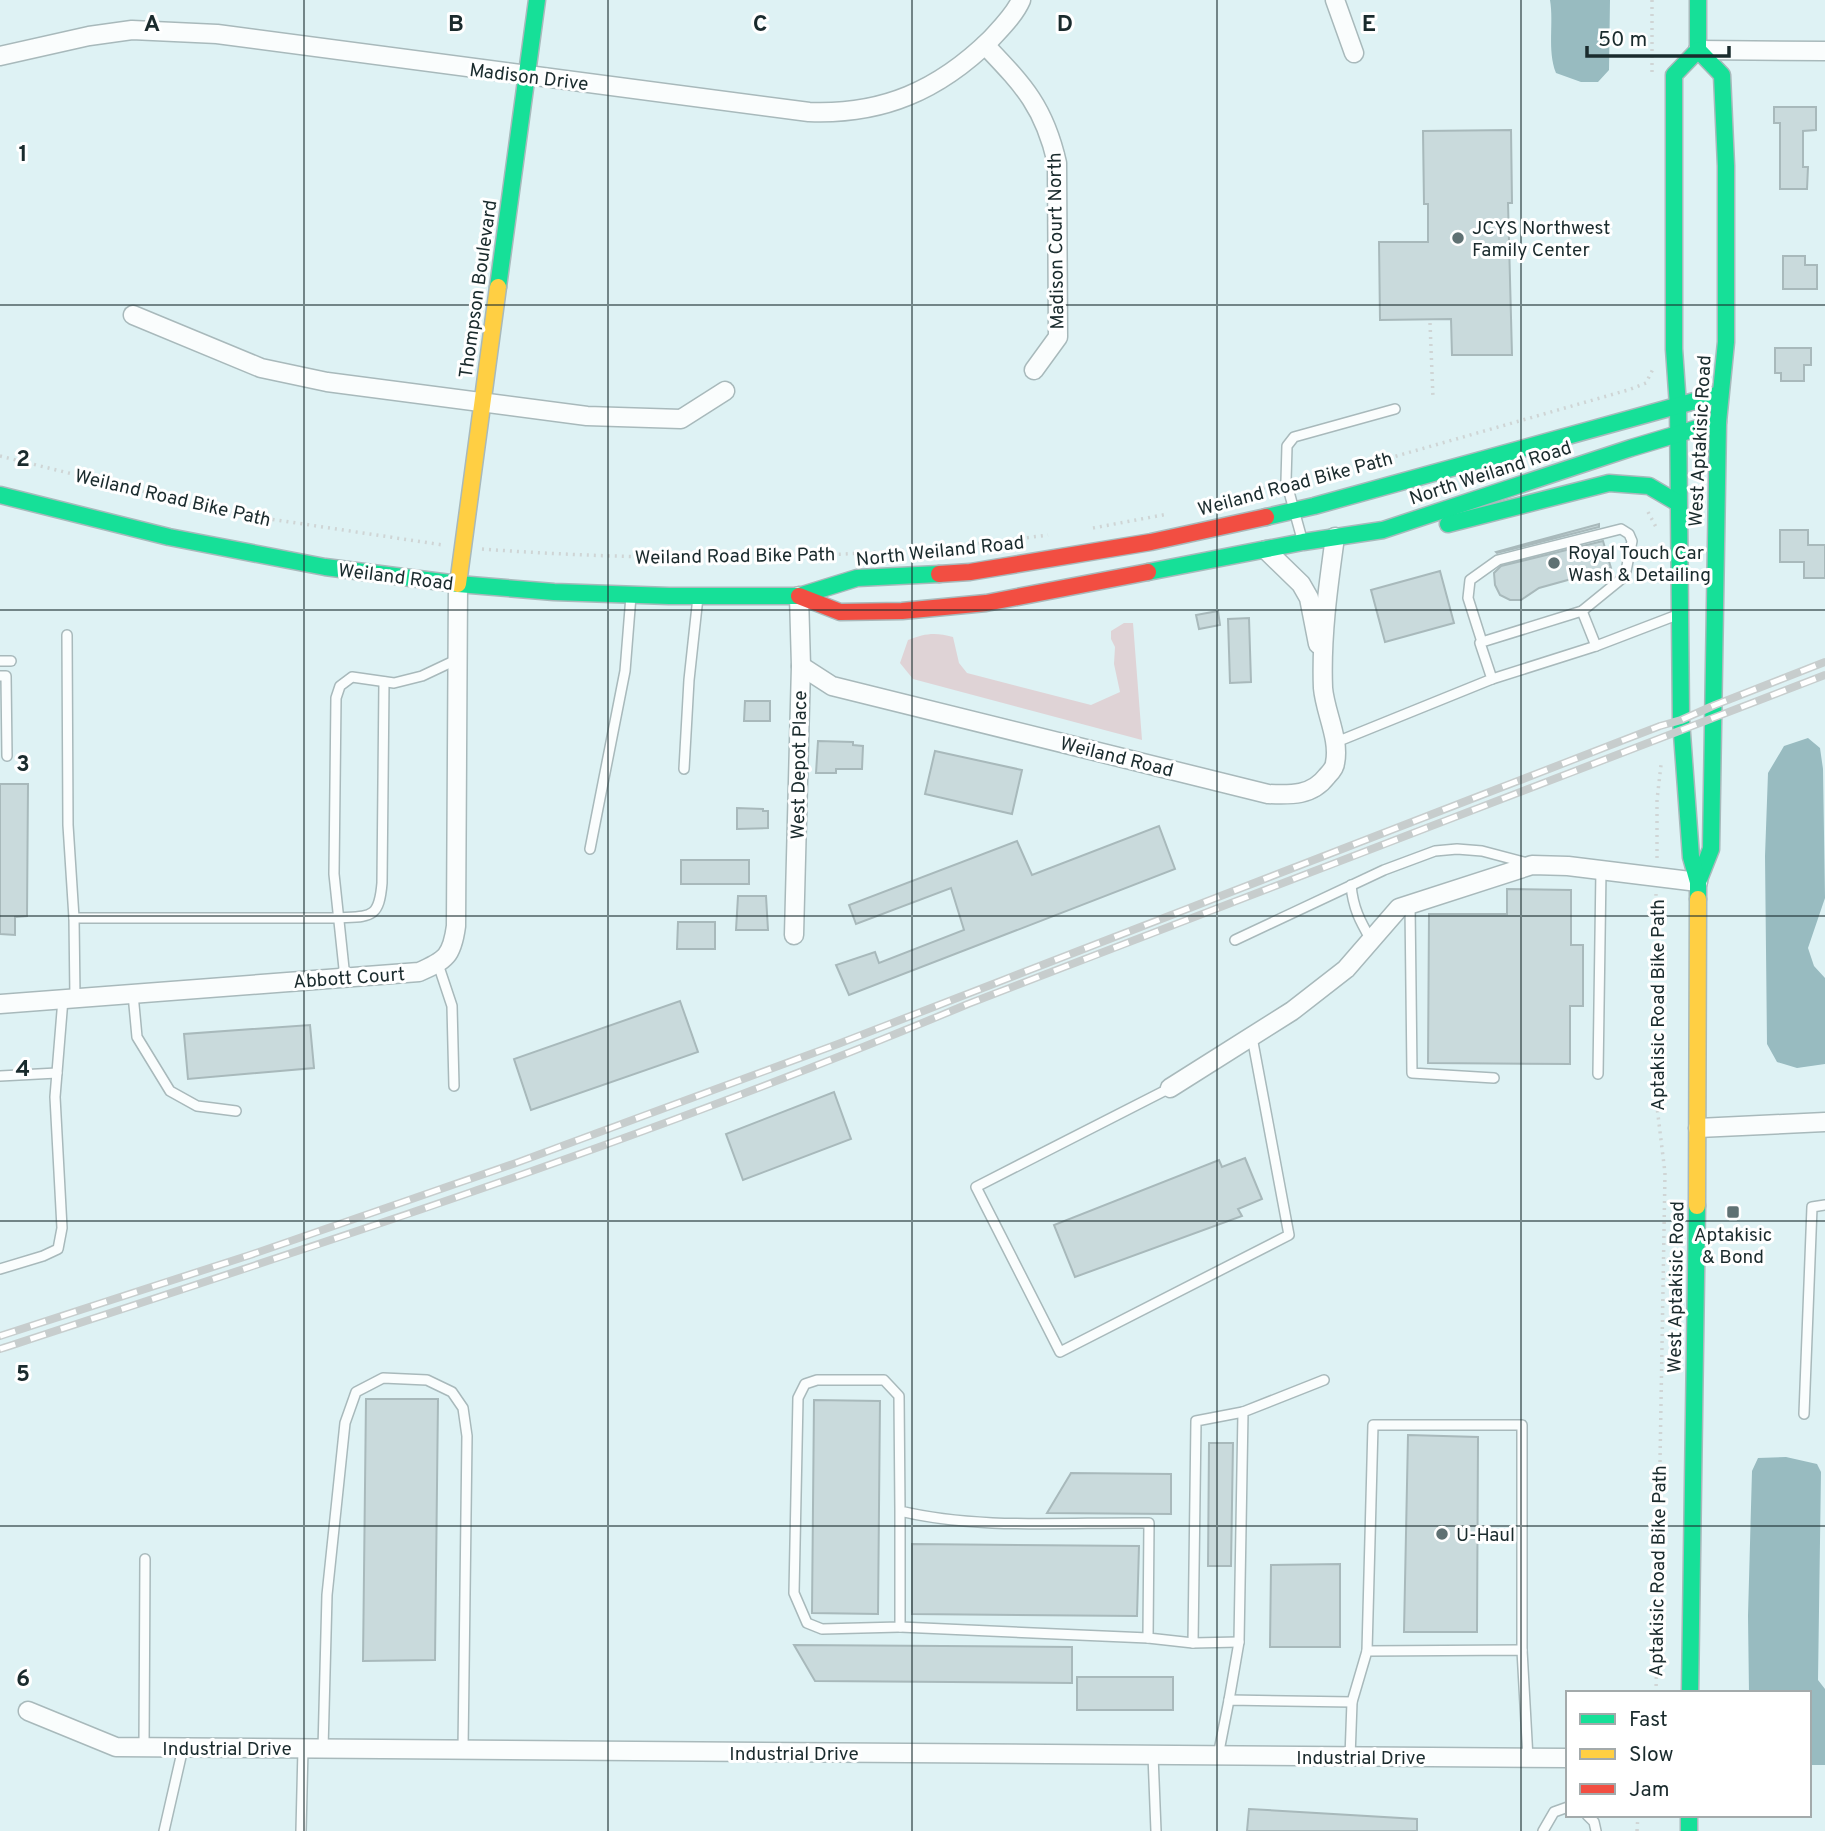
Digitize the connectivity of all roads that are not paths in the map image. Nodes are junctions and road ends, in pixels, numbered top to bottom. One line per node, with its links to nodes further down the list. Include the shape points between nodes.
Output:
1 (537, 0): 10 (main road, Thompson Boulevard)
2 (1021, 0): 5 (street, Madison Drive)
3 (1335, 0): 8 (street)
4 (1698, 0): 6 (main road)
5 (985, 44): 10 (street, Madison Drive, via 938,82 901,99 839,113); 12 (street, Madison Court North, via 1023,84 1040,111 1057,163 1059,337)
6 (1698, 50): 7 (street); 14 (main road, West Aptakisic Road, via 1722,75 1726,342); 16 (main road, West Aptakisic Road, via 1674,75)
7 (1825, 51)
8 (1354, 53)
9 (0, 56): 10 (street, Madison Drive, via 132,30 217,34)
10 (527, 76): 15 (main road, Thompson Boulevard)
11 (133, 314): 15 (street, via 261,368 327,382)
12 (1034, 370)
13 (725, 391): 15 (street, via 681,419 587,416)
14 (1720, 394): 16 (main road, North Weiland Road); 18 (main road, West Aptakisic Road)
15 (483, 402): 26 (main road, Thompson Boulevard)
16 (1678, 405): 19 (main road, West Aptakisic Road); 22 (main road, North Weiland Road)
17 (1395, 409): 22 (lane, via 1294,437 1287,446 1286,481)
18 (1718, 422): 19 (main road, North Weiland Road); 49 (main road, West Aptakisic Road, via 1711,849)
19 (1678, 433): 21 (main road, West Aptakisic Road); 23 (main road, North Weiland Road, via 1382,530)
20 (0, 495): 26 (main road, Weiland Road, via 169,537 312,565)
21 (1678, 503): 23 (main road, via 1649,486 1609,483 1376,543); 31 (main road, West Aptakisic Road)
22 (1295, 510): 24 (lane); 29 (main road, North Weiland Road, via 1151,542 970,572 857,578)
23 (1335, 537): 24 (main road, North Weiland Road); 39 (street, Weiland Road)
24 (1303, 542): 25 (main road, North Weiland Road)
25 (1266, 550): 29 (main road, North Weiland Road, via 986,603 840,612); 39 (street, Weiland Road, via 1309,598)
26 (458, 584): 27 (main road, Weiland Road); 35 (street)
27 (631, 594): 28 (main road, Weiland Road); 46 (lane, via 625,671)
28 (698, 596): 29 (main road, Weiland Road); 45 (lane)
29 (799, 596): 38 (street, West Depot Place)
30 (1582, 611): 33 (lane); 33 (lane, via 1625,576 1632,541 1621,529 1498,560 1470,580 1468,598); 34 (lane)
31 (1679, 614): 34 (lane); 49 (main road, West Aptakisic Road, via 1690,857)
32 (66, 635): 52 (lane)
33 (1482, 642): 41 (lane)
34 (1596, 646): 41 (lane)
35 (457, 659): 42 (lane, via 422,676); 57 (street, via 456,926 453,946)
36 (0, 661): 37 (lane)
37 (11, 661)
38 (801, 666): 43 (street, Weiland Road, via 832,686 1268,794 1293,795 1314,789 1335,764); 54 (street, West Depot Place)
39 (1322, 670): 43 (street, Weiland Road)
40 (0, 676): 44 (lane, via 6,676)
41 (1492, 679): 43 (lane)
42 (384, 682): 53 (lane, via 380,903 364,916); 53 (lane, via 352,677 340,686 336,698 334,874)
43 (1334, 743)
44 (7, 756)
45 (684, 769)
46 (590, 849)
47 (1532, 865): 48 (street); 50 (lane, via 1482,851 1435,851); 51 (street)
48 (1601, 870): 49 (street); 64 (lane)
49 (1698, 882): 71 (main road, West Aptakisic Road)
50 (1351, 886): 55 (lane); 56 (lane, via 1357,917)
51 (1410, 905): 56 (street, via 1399,908); 66 (lane, via 1412,1073)
52 (74, 918): 53 (lane); 60 (lane)
53 (338, 918): 58 (lane)
54 (794, 935)
55 (1235, 940)
56 (1371, 940): 62 (street, via 1346,969)
57 (438, 964): 58 (street, Abbott Court, via 419,972); 67 (lane, via 452,1006)
58 (345, 978): 59 (street, Abbott Court)
59 (133, 994): 60 (street, Abbott Court); 69 (lane, via 137,1037 170,1091 197,1106)
60 (69, 999): 61 (street, Abbott Court); 63 (lane)
61 (0, 1004)
62 (1252, 1037): 68 (street); 68 (lane, via 1289,1235 1060,1352 976,1187)
63 (57, 1073): 65 (lane); 73 (lane, via 62,1228 58,1249)
64 (1598, 1074)
65 (0, 1076)
66 (1494, 1077)
67 (454, 1086)
68 (1170, 1088)
69 (236, 1111)
70 (1825, 1122): 71 (street)
71 (1698, 1128): 85 (main road, West Aptakisic Road)
72 (1825, 1205): 76 (lane, via 1812,1207)
73 (0, 1269)
74 (1324, 1380): 75 (lane)
75 (1242, 1412): 81 (lane); 82 (lane, via 1196,1421)
76 (1804, 1414)
77 (900, 1511): 79 (lane); 79 (lane, via 898,1396 894,1388 884,1380 805,1384 798,1398 794,1565 794,1593 801,1611 807,1623 822,1629); 80 (lane, via 936,1520 1149,1523)
78 (145, 1559): 89 (lane)
79 (900, 1627): 80 (lane)
80 (1148, 1638): 82 (lane)
81 (1239, 1642): 82 (lane); 86 (lane)
82 (1194, 1643)
83 (1522, 1650): 84 (lane); 84 (lane, via 1522,1425 1373,1425); 98 (lane)
84 (1367, 1651): 87 (lane)
85 (1690, 1691)
86 (1229, 1700): 87 (lane); 95 (lane)
87 (1353, 1702): 96 (lane)
88 (28, 1711): 89 (street, Industrial Drive, via 116,1747)
89 (144, 1747): 90 (street, Industrial Drive)
90 (183, 1748): 91 (street, Industrial Drive); 100 (lane)
91 (303, 1749): 92 (street, Industrial Drive); 101 (lane)
92 (323, 1749): 93 (street, Industrial Drive); 93 (lane, via 327,1595 345,1423 356,1392 383,1378 427,1380 452,1392 463,1408 467,1436)
93 (463, 1750): 94 (street, Industrial Drive)
94 (1153, 1755): 95 (street, Industrial Drive); 102 (lane)
95 (1219, 1756): 96 (street, Industrial Drive)
96 (1350, 1757): 98 (street, Industrial Drive)
97 (1566, 1758): 98 (street, Industrial Drive)
98 (1528, 1759)
99 (1566, 1808): 103 (lane, via 1554,1812)
100 (164, 1831)
101 (301, 1831)
102 (1156, 1831)
103 (1543, 1831)

